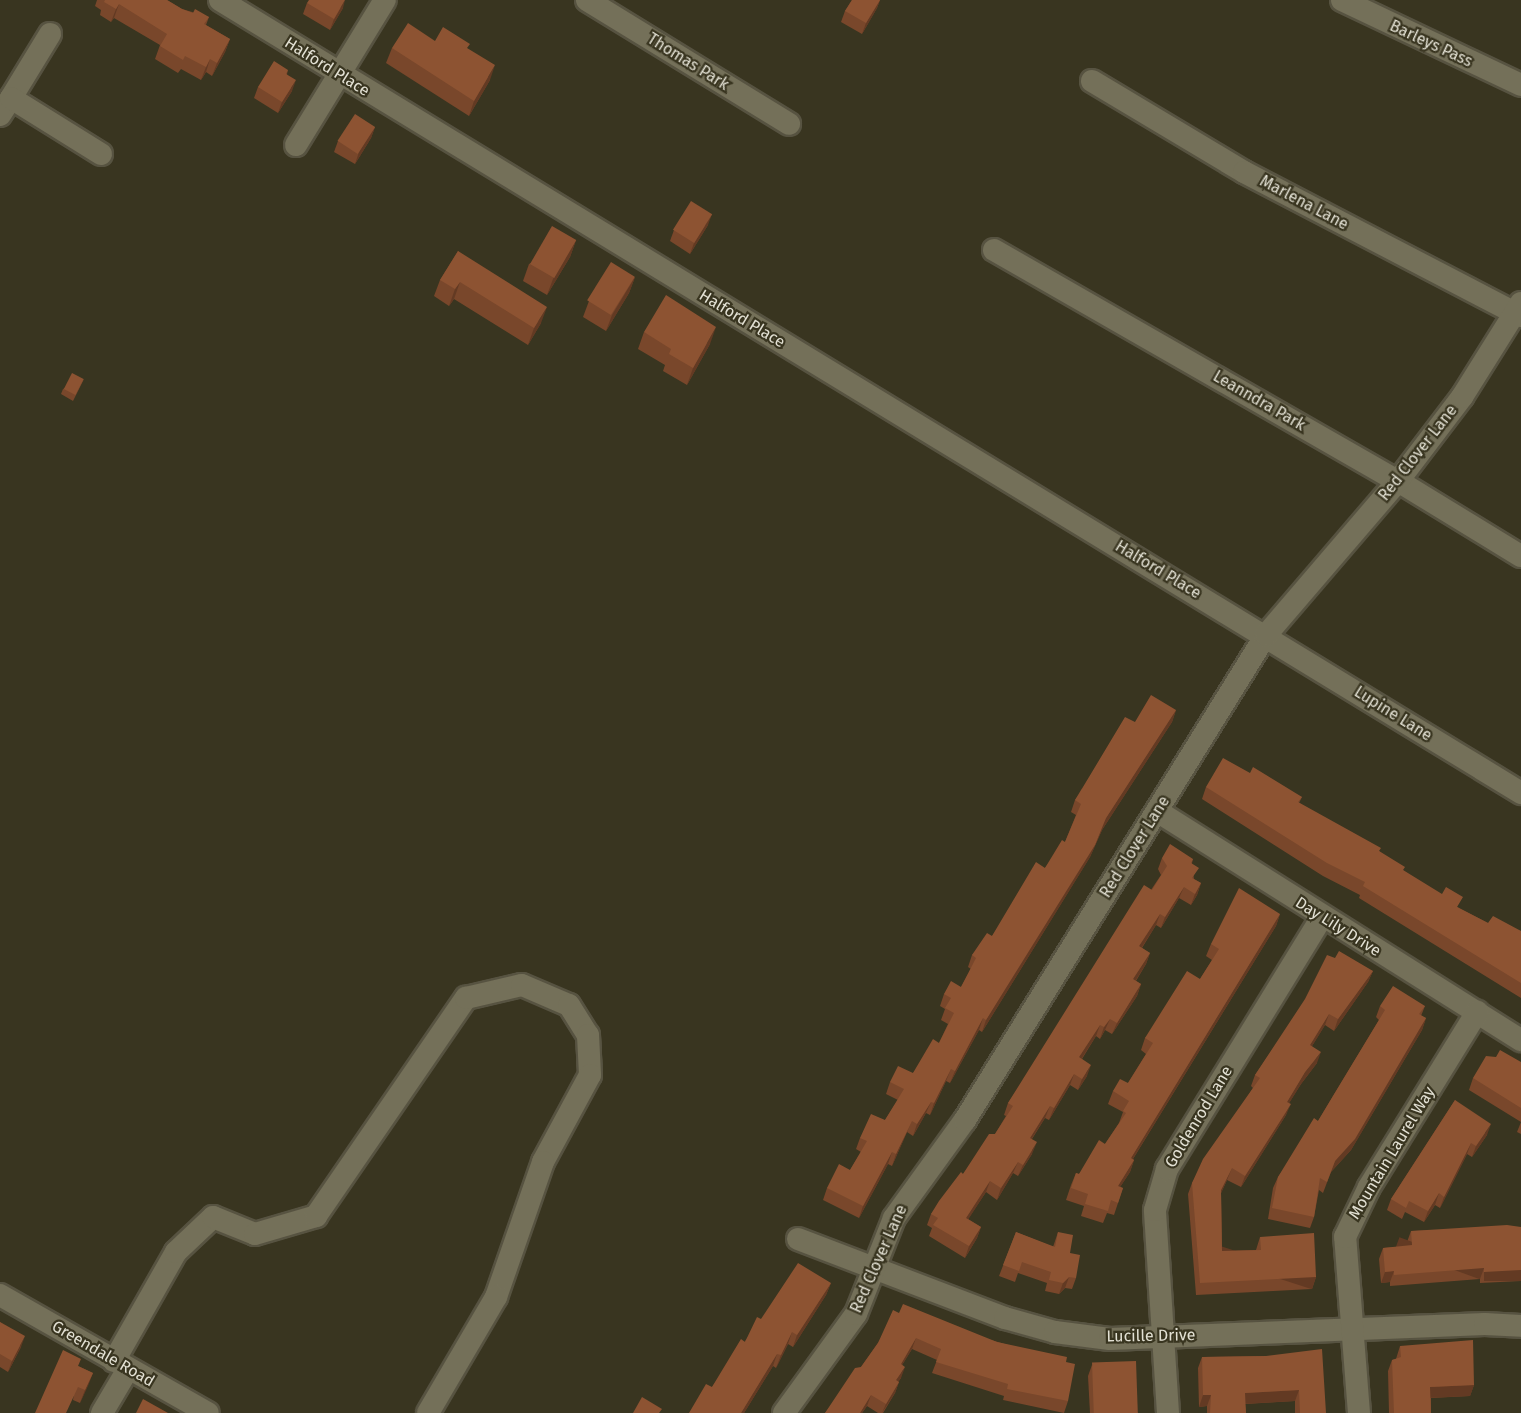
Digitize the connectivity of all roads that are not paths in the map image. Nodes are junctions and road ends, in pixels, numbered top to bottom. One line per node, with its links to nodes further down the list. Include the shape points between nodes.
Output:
1 (220, 0): 6 (street, Halford Place)
2 (385, 0): 6 (street)
3 (587, 0): 10 (street, Thomas Park)
4 (1342, 0): 8 (street, Barleys Pass)
5 (50, 34): 9 (street)
6 (339, 75): 11 (street); 17 (street, Halford Place)
7 (1092, 81): 14 (street, Marlena Lane, via 1244,172)
8 (1521, 85)
9 (6, 107): 12 (street)
10 (789, 124)
11 (296, 145)
12 (101, 154)
13 (994, 250): 15 (street, Leanndra Park)
14 (1519, 311): 15 (street, Red Clover Lane, via 1462,397)
15 (1398, 481): 16 (street, Leanndra Park); 17 (street, Red Clover Lane)
16 (1521, 556)
17 (1266, 635): 18 (street, Lupine Lane); 19 (street, Red Clover Lane)
18 (1521, 793)
19 (1157, 811): 20 (street, Day Lily Drive); 24 (street, Red Clover Lane, via 965,1120 894,1218)
20 (1322, 917): 21 (street, Day Lily Drive); 28 (street, Goldenrod Lane, via 1167,1169 1155,1210)
21 (1477, 1012): 22 (street, Day Lily Drive); 27 (street, Mountain Laurel Way, via 1349,1226 1345,1237)
22 (1521, 1040)
23 (798, 1239): 24 (street, Lucille Drive)
24 (876, 1269): 28 (street, Lucille Drive, via 1005,1318 1054,1332 1110,1339); 33 (street, Red Clover Lane, via 856,1314)
25 (0, 1295): 29 (street, Greendale Road)
26 (1521, 1326): 27 (street, Lucille Drive)
27 (1353, 1330): 28 (street, Lucille Drive); 35 (street, Mountain Laurel Way)
28 (1163, 1337): 34 (street, Goldenrod Lane)
29 (121, 1365): 30 (street); 31 (street, Greendale Road); 32 (street, via 176,1252 213,1217 255,1234 316,1216 466,998 522,985 569,1005 588,1035 590,1075 543,1162 496,1297)
30 (102, 1413)
31 (207, 1413)
32 (428, 1413)
33 (784, 1413)
34 (1168, 1413)
35 (1359, 1413)

